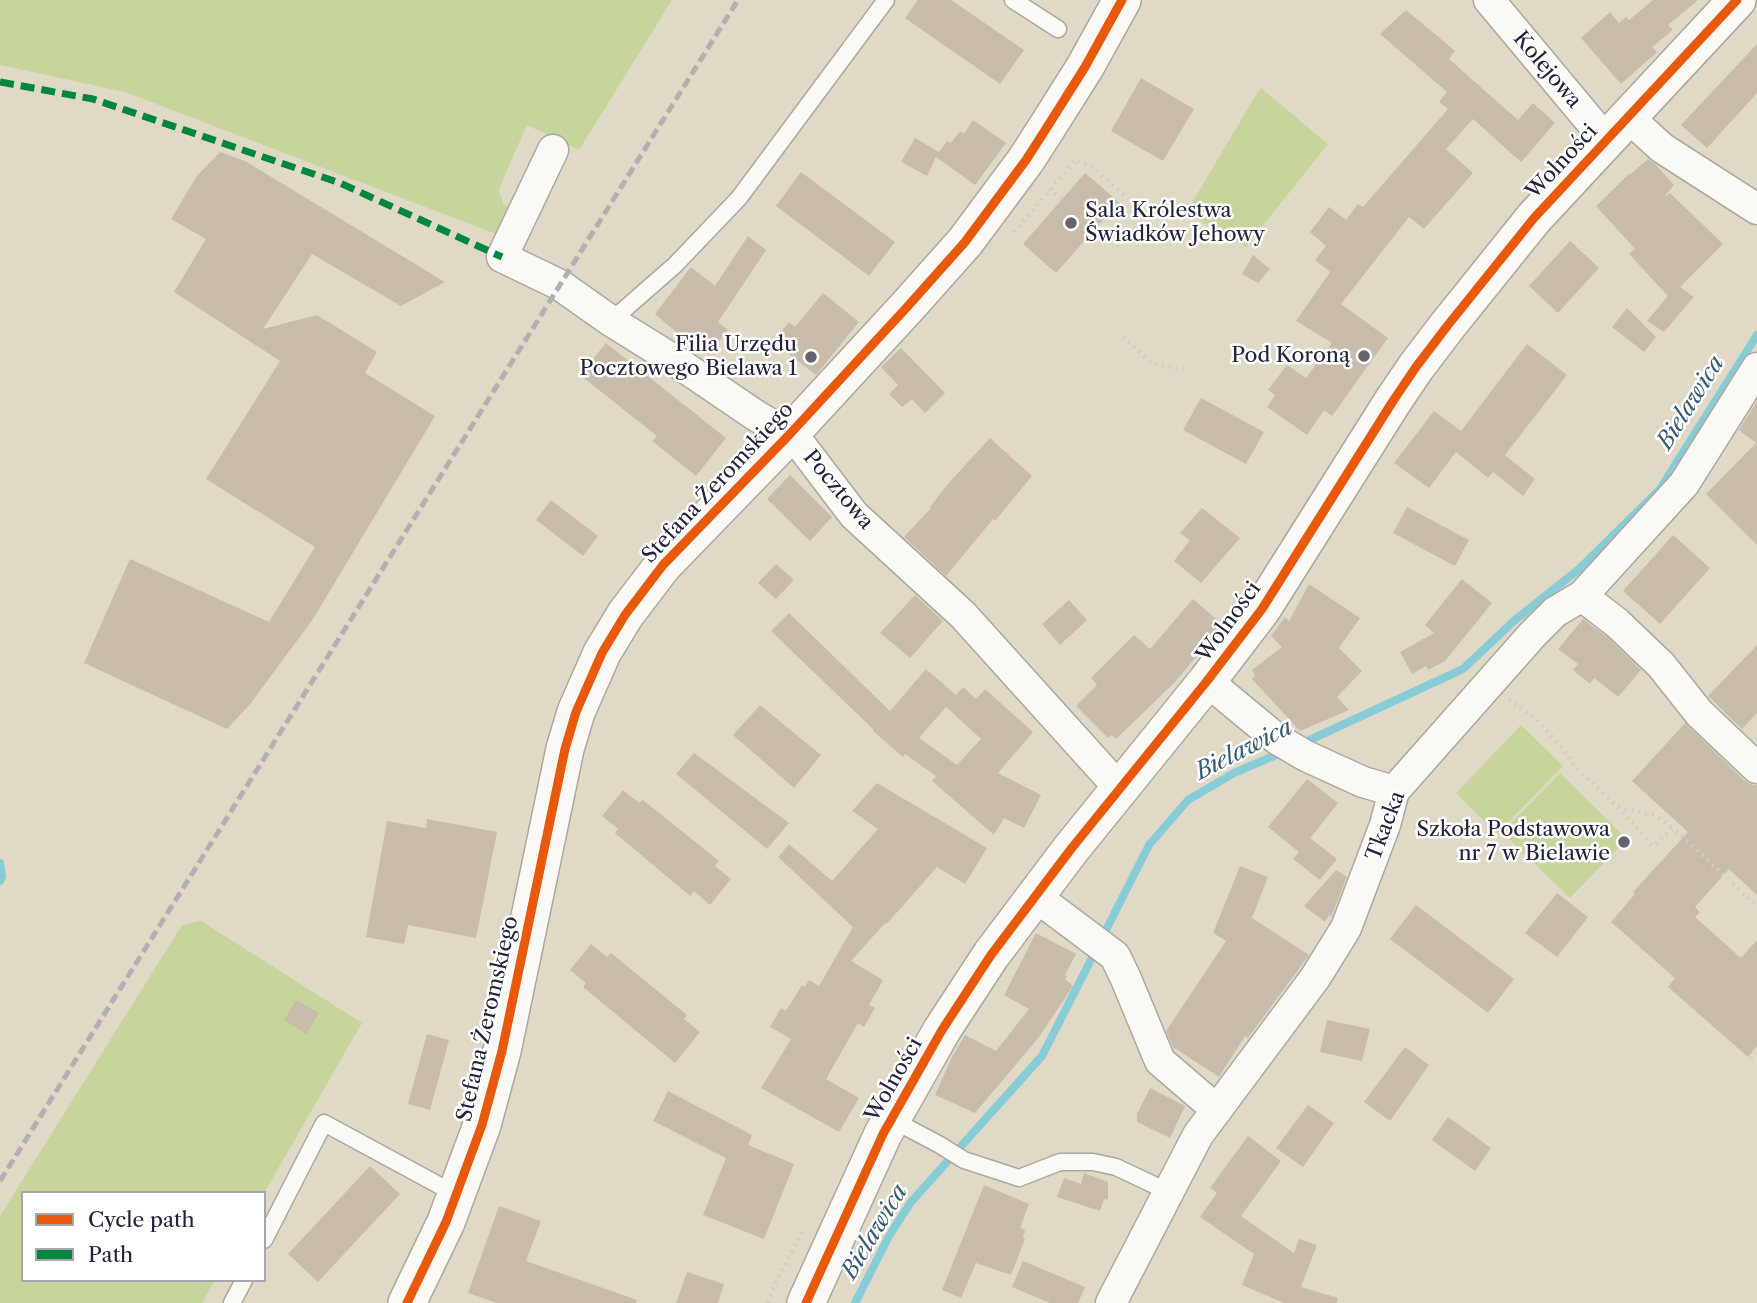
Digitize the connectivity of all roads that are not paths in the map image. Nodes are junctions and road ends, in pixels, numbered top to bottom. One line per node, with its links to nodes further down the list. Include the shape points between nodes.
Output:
1 (886, 0): 10 (lane, via 739,198)
2 (1013, 0): 6 (lane)
3 (1122, 0): 12 (street, Stefana Żeromskiego, via 1044,132 983,218)
4 (1489, 0): 7 (street, Kolejowa)
5 (1737, 0): 7 (street, Wolności)
6 (1058, 29)
7 (1617, 129): 9 (street, Kolejowa, via 1662,148); 14 (street, Wolności, via 1528,225 1416,367 1272,595)
8 (552, 150): 10 (street, Pocztowa, via 502,257 560,285)
9 (1757, 209)
10 (611, 321): 12 (street, Pocztowa)
11 (1757, 368): 13 (street, Tkacka, via 1684,484)
12 (789, 435): 16 (street, Pocztowa, via 854,514 963,615); 22 (street, Stefana Żeromskiego, via 652,578 617,627 587,683 565,749 502,1051)
13 (1583, 596): 15 (street, via 1661,665 1699,713); 17 (street, Tkacka, via 1555,612)
14 (1207, 681): 16 (street, Wolności); 17 (street, via 1277,739 1363,782)
15 (1757, 768)
16 (1120, 789): 18 (street, Wolności)
17 (1394, 791): 19 (street, Tkacka, via 1346,928 1315,978)
18 (1035, 896): 19 (street, via 1115,956 1160,1061); 20 (street, Wolności, via 955,1010)
19 (1217, 1110): 21 (street, Tkacka, via 1198,1135)
20 (891, 1119): 21 (lane, via 964,1160 1019,1178 1060,1162 1093,1161); 27 (street, Wolności)
21 (1169, 1192): 28 (street, Tkacka)
22 (457, 1195): 23 (lane, via 324,1124); 26 (street, Stefana Żeromskiego)
23 (266, 1236)
24 (243, 1282): 25 (lane)
25 (232, 1303)
26 (407, 1303)
27 (806, 1303)
28 (1111, 1303)

